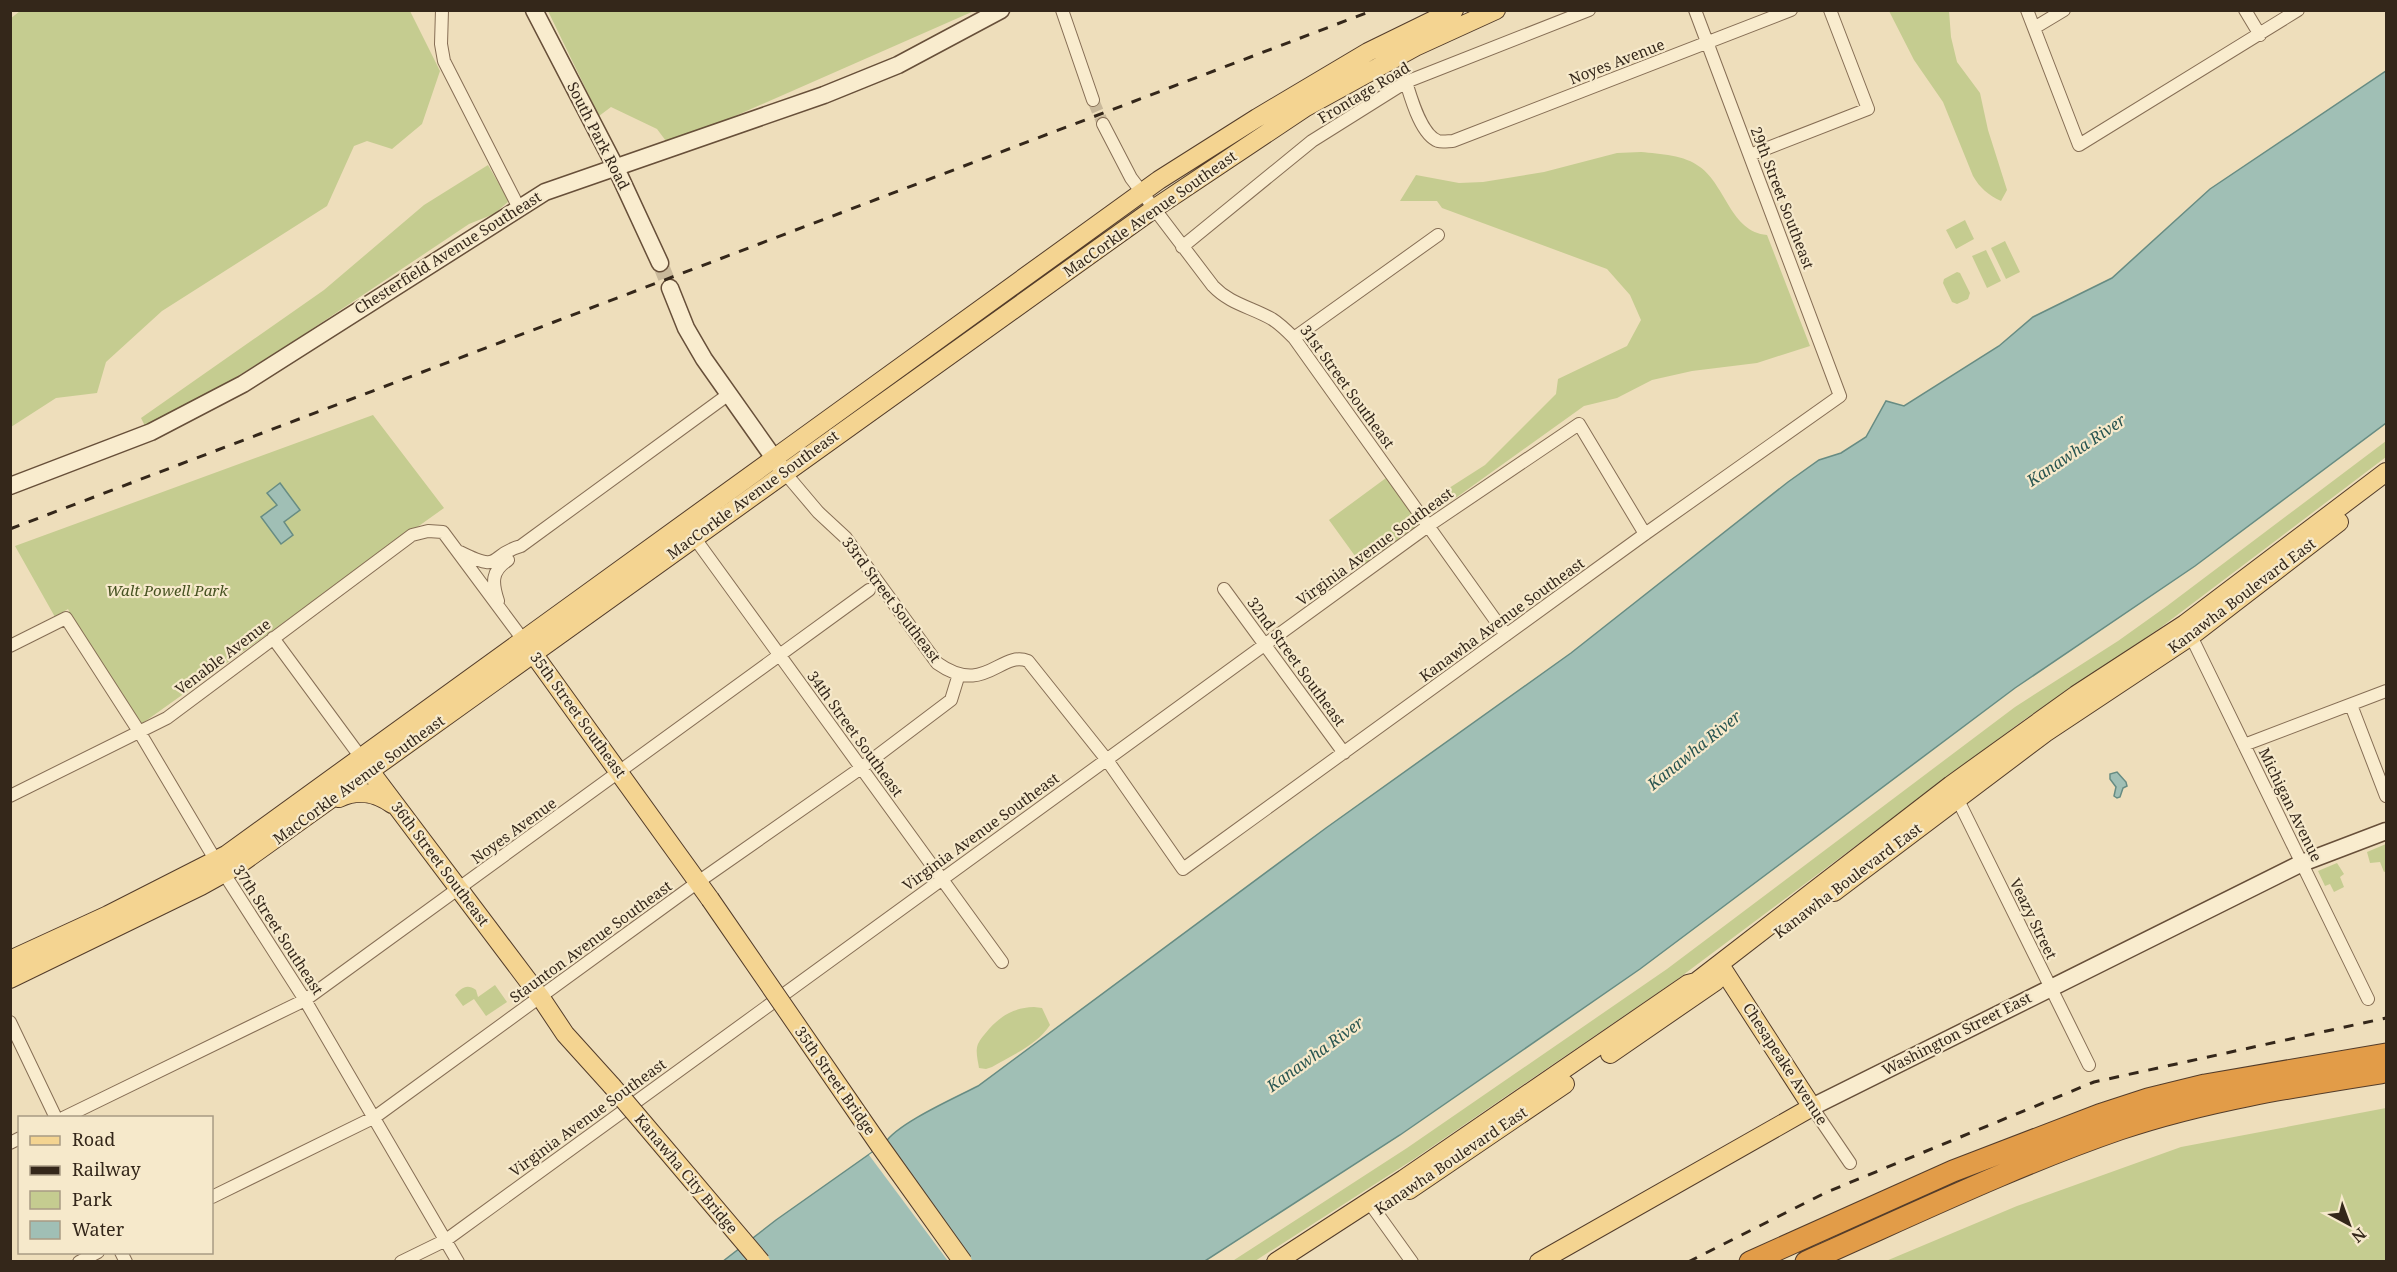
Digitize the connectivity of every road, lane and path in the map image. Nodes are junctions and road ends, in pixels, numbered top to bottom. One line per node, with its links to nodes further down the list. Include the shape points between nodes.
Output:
1 (442, 10): 24 (street, via 444,61)
2 (534, 10): 22 (street, South Park Road)
3 (1000, 10): 22 (street, Chesterfield Avenue Southeast, via 898,65 825,95)
4 (1062, 10): 19 (street)
5 (1454, 10): 23 (main road, MacCorkle Avenue Southeast, via 1368,52)
6 (1496, 10): 25 (main road, MacCorkle Avenue Southeast, via 1415,47 1306,107)
7 (1588, 10): 18 (street, Frontage Road)
8 (1695, 10): 17 (street, 29th Street Southeast)
9 (1791, 10): 17 (street, Noyes Avenue)
10 (1830, 10): 21 (street, via 1868,109)
11 (2027, 10): 15 (street)
12 (2064, 10): 15 (street)
13 (2245, 10): 16 (street)
14 (2298, 10): 16 (street)
15 (2034, 28): 16 (street, via 2079,145)
16 (2260, 35)
17 (1707, 43): 18 (street, Noyes Avenue, via 1453,141 1438,141 1428,133); 21 (street, 29th Street Southeast)
18 (1406, 82): 27 (street, Frontage Road, via 1312,141)
19 (1093, 100)
20 (1103, 124): 23 (street, 31st Street Southeast)
21 (1750, 155): 32 (street, 29th Street Southeast)
22 (616, 168): 24 (street, Chesterfield Avenue Southeast, via 545,192); 28 (street, South Park Road)
23 (1143, 192): 25 (street, 31st Street Southeast); 33 (main road, MacCorkle Avenue Southeast)
24 (519, 208): 35 (street, Chesterfield Avenue Southeast, via 243,384 178,419)
25 (1155, 208): 27 (street, 31st Street Southeast); 33 (main road, MacCorkle Avenue Southeast)
26 (1438, 235): 30 (street)
27 (1182, 247): 30 (street, 31st Street Southeast, via 1224,297 1275,321)
28 (660, 263)
29 (670, 288): 31 (street, via 686,328)
30 (1294, 338): 37 (street, 31st Street Southeast)
31 (729, 394): 33 (street); 41 (street)
32 (1840, 396): 40 (street, Kanawha Avenue Southeast)
33 (779, 466): 38 (main road, MacCorkle Avenue Southeast); 53 (street, 33rd Street Southeast, via 818,513 846,538 937,663)
34 (2386, 472): 46 (main road, Kanawha Boulevard East)
35 (10, 486)
36 (2386, 486): 46 (main road, Kanawha Boulevard East)
37 (1428, 526): 40 (street, Virginia Avenue Southeast, via 1579,424); 47 (street, 31st Street Southeast); 49 (street, Virginia Avenue Southeast)
38 (689, 531): 51 (main road, MacCorkle Avenue Southeast); 52 (street, 34th Street Southeast)
39 (443, 532): 42 (street, 35th Street Southeast); 48 (street, Venable Avenue, via 412,536)
40 (1645, 534): 47 (street, Kanawha Avenue Southeast)
41 (521, 546): 42 (street, via 488,564); 45 (street, via 495,571 493,586)
42 (457, 551): 45 (street, 35th Street Southeast)
43 (1224, 589): 49 (street, 32nd Street Southeast)
44 (869, 590): 52 (street, Noyes Avenue)
45 (501, 609): 51 (street, 35th Street Southeast)
46 (2188, 630): 57 (street, Michigan Avenue); 63 (main road, Kanawha Boulevard East, via 2045,733)
47 (1506, 635): 58 (street, Kanawha Avenue Southeast)
48 (273, 638): 56 (street, Venable Avenue, via 167,718); 60 (street, 36th Street Southeast)
49 (1265, 645): 58 (street, 32nd Street Southeast); 59 (street, Virginia Avenue Southeast)
50 (10, 646): 56 (street, 37th Street Southeast, via 66,618)
51 (529, 648): 60 (main road, MacCorkle Avenue Southeast); 62 (main road, 35th Street Southeast)
52 (780, 656): 61 (street, 34th Street Southeast); 62 (street, Noyes Avenue)
53 (959, 674): 59 (street, via 981,675 1016,658 1029,661); 61 (street, Staunton Avenue Southeast, via 951,700)
54 (2386, 692): 55 (street)
55 (2351, 705): 57 (street); 65 (street)
56 (140, 733): 64 (street, Venable Avenue); 70 (street, 37th Street Southeast)
57 (2244, 745): 69 (street, Michigan Avenue)
58 (1344, 753): 59 (street, Kanawha Avenue Southeast, via 1183,869)
59 (1107, 760): 71 (street, Virginia Avenue Southeast)
60 (365, 764): 66 (main road, MacCorkle Avenue Southeast); 67 (main road, 36th Street Southeast); 70 (main road, MacCorkle Avenue Southeast, via 253,836)
61 (861, 768): 71 (street, 34th Street Southeast); 72 (street, Staunton Avenue Southeast)
62 (619, 773): 72 (main road, 35th Street Southeast); 73 (street, Noyes Avenue)
63 (1954, 792): 75 (main road, Kanawha Boulevard East); 78 (main road, Kanawha Boulevard East); 81 (street, Veazy Street)
64 (10, 796)
65 (2386, 796)
66 (324, 804): 67 (main road, via 365,792 384,798); 70 (main road, MacCorkle Avenue Southeast)
67 (401, 811): 73 (main road, 36th Street Southeast)
68 (2386, 831): 69 (street, Washington Street East)
69 (2302, 863): 81 (street, Washington Street East); 83 (street, Michigan Avenue)
70 (220, 867): 76 (main road, MacCorkle Avenue Southeast); 79 (main road, MacCorkle Avenue Southeast); 84 (street, 37th Street Southeast)
71 (942, 878): 77 (street, 34th Street Southeast); 97 (street, Virginia Avenue Southeast)
72 (698, 882): 74 (main road, 35th Street Southeast); 82 (street, Staunton Avenue Southeast)
73 (459, 890): 82 (main road, 36th Street Southeast); 84 (street, Noyes Avenue)
74 (710, 899): 103 (main road, 35th Street Bridge, bridge)
75 (1774, 922): 78 (main road, Kanawha Boulevard East); 80 (main road, Kanawha Boulevard East, via 1767,923 1692,976)
76 (10, 960)
77 (1002, 962)
78 (1723, 969): 80 (main road, Kanawha Boulevard East); 90 (main road, Chesapeake Avenue); 96 (main road, Kanawha Boulevard East)
79 (10, 979)
80 (1688, 984): 96 (main road, Kanawha Boulevard East)
81 (2050, 988): 87 (street, Veazy Street); 90 (street, Washington Street East)
82 (541, 998): 89 (main road, 36th Street Southeast, via 565,1034); 93 (street, Staunton Avenue Southeast)
83 (2368, 999)
84 (305, 1000): 92 (street, Noyes Avenue); 93 (street, 37th Street Southeast)
85 (10, 1022): 91 (street)
86 (2386, 1054): 108 (highway, via 2205,1085 2148,1099 1953,1171)
87 (2089, 1065)
88 (2386, 1072): 109 (highway, via 2191,1108 2122,1129 1982,1184)
89 (612, 1086): 102 (main road, Kanawha City Bridge, bridge)
90 (1812, 1107): 94 (street, Chesapeake Avenue); 107 (main road, Washington Street East)
91 (55, 1116)
92 (67, 1116)
93 (375, 1117): 95 (street, Staunton Avenue Southeast); 97 (street, 37th Street Southeast)
94 (1850, 1162)
95 (213, 1197)
96 (1373, 1207): 104 (main road, Kanawha Boulevard East); 105 (main road, Kanawha Boulevard East); 106 (street)
97 (446, 1240): 100 (street, Virginia Avenue Southeast); 101 (street, 37th Street Southeast)
98 (94, 1254): 99 (street)
99 (79, 1262)
100 (400, 1262)
101 (458, 1262)
102 (761, 1262)
103 (963, 1262)
104 (1276, 1262)
105 (1299, 1262)
106 (1412, 1262)
107 (1539, 1262)
108 (1750, 1262)
109 (1806, 1262)

